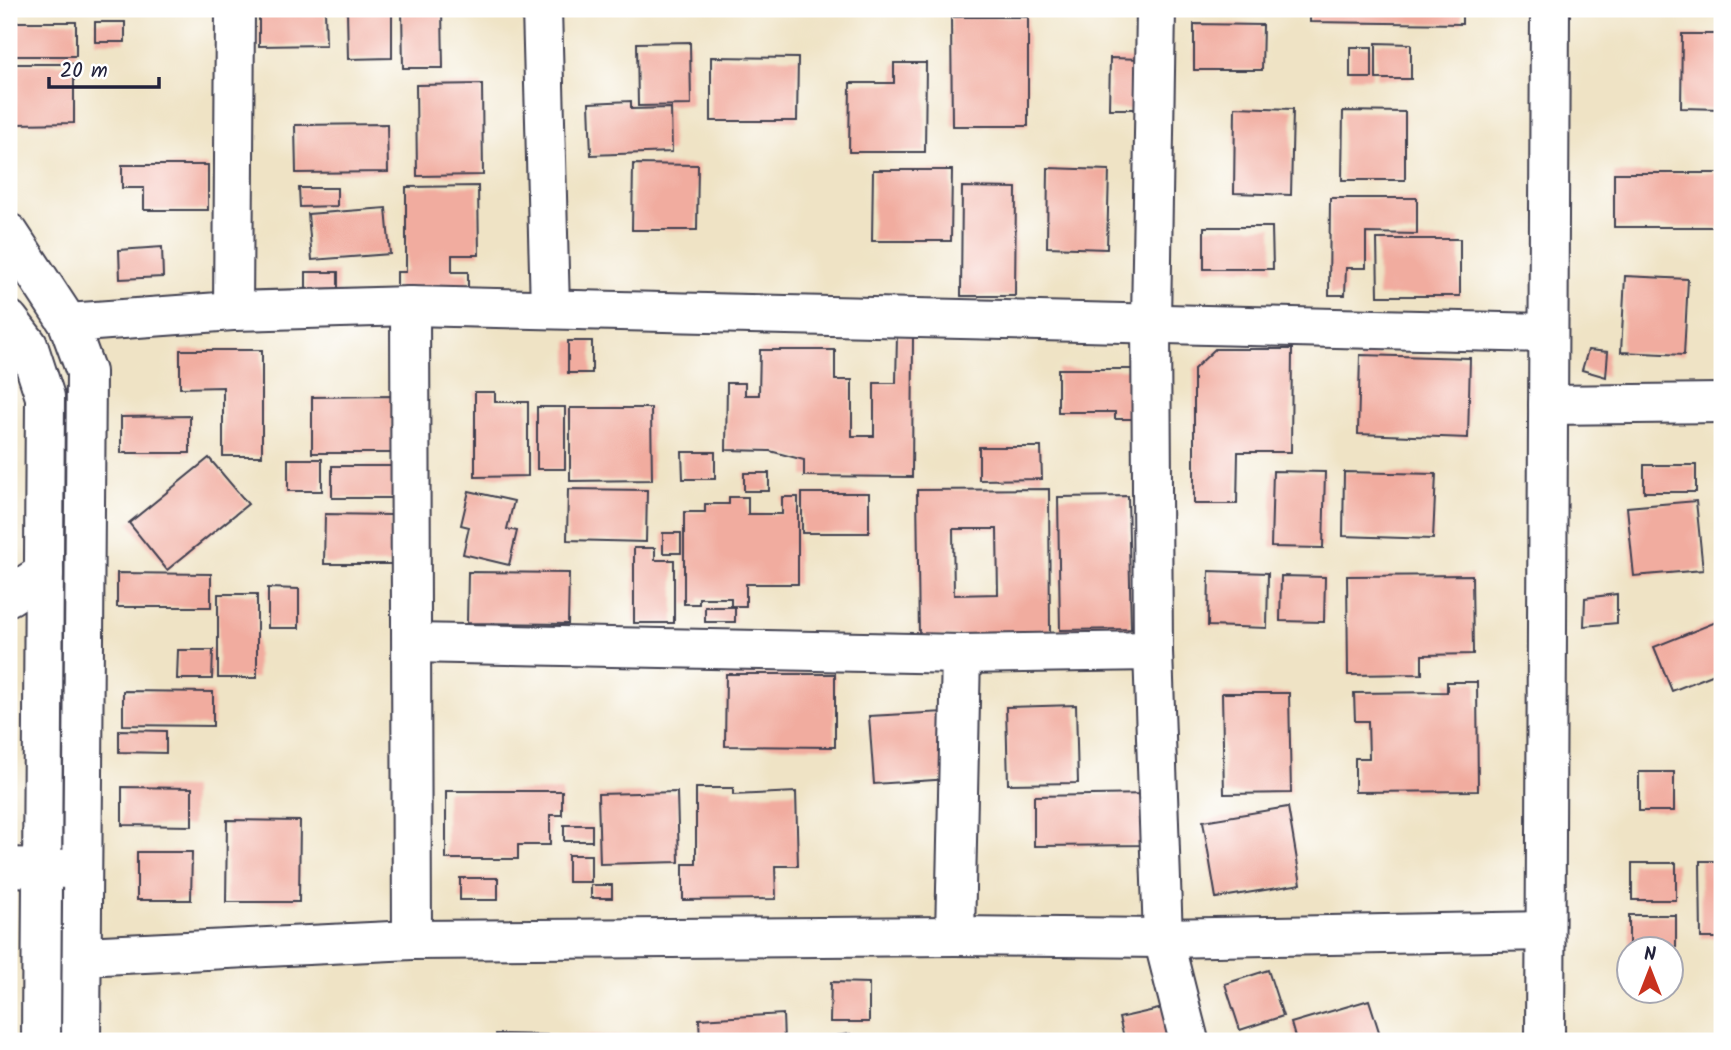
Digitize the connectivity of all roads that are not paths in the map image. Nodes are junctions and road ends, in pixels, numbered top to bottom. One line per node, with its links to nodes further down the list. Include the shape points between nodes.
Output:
1 (235, 9): 8 (street)
2 (542, 9): 7 (street)
3 (1156, 9): 10 (street)
4 (1550, 9): 12 (street)
5 (9, 233): 11 (street)
6 (411, 306): 7 (street); 8 (street); 17 (street)
7 (550, 308): 10 (street)
8 (233, 311): 11 (street)
9 (9, 320): 15 (street, via 28,345 45,397)
10 (1150, 322): 12 (street); 18 (street)
11 (68, 323): 21 (street, via 86,372)
12 (1548, 333): 14 (street)
13 (1722, 402): 14 (street)
14 (1548, 405): 22 (street)
15 (44, 573): 16 (street); 20 (street)
16 (9, 596)
17 (412, 643): 19 (street); 25 (street)
18 (1153, 651): 19 (street); 24 (street)
19 (961, 654): 23 (street)
20 (26, 868): 21 (street); 27 (street)
21 (83, 869): 26 (street)
22 (1545, 931): 24 (street); 30 (street)
23 (956, 936): 24 (street); 25 (street)
24 (1163, 938): 29 (street)
25 (412, 940): 26 (street)
26 (82, 956): 28 (street)
27 (41, 1041)
28 (81, 1041)
29 (1189, 1041)
30 (1545, 1041)

